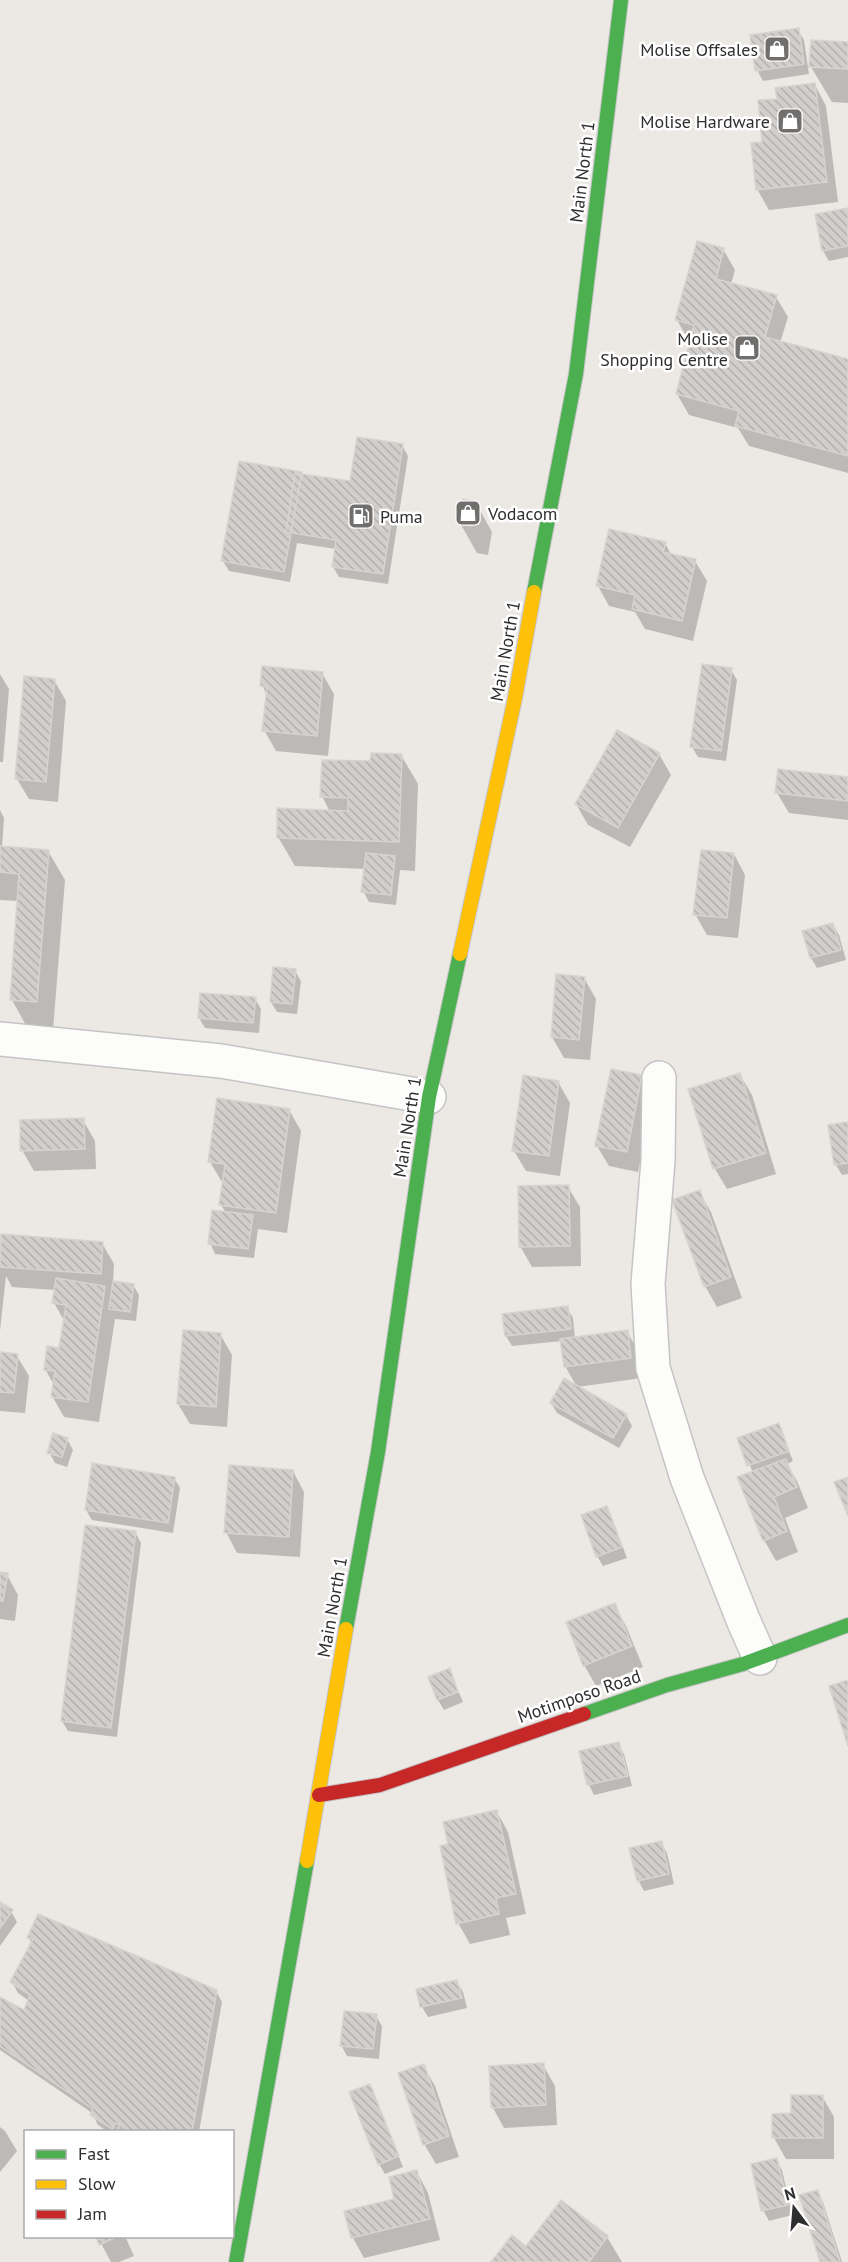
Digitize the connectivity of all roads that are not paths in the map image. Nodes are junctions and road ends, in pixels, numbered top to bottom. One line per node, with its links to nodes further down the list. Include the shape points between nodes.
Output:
1 (621, 0): 4 (main road, Main North 1, via 576,374 515,698)
2 (0, 1039): 4 (street, via 221,1060)
3 (659, 1078): 6 (street, via 658,1161 648,1284 653,1368 687,1478)
4 (429, 1097): 7 (main road, Main North 1, via 378,1452)
5 (848, 1625): 6 (main road, Motimposo Road)
6 (760, 1658): 7 (main road, Motimposo Road, via 667,1685 380,1785)
7 (320, 1795): 8 (main road, Main North 1)
8 (236, 2262)

